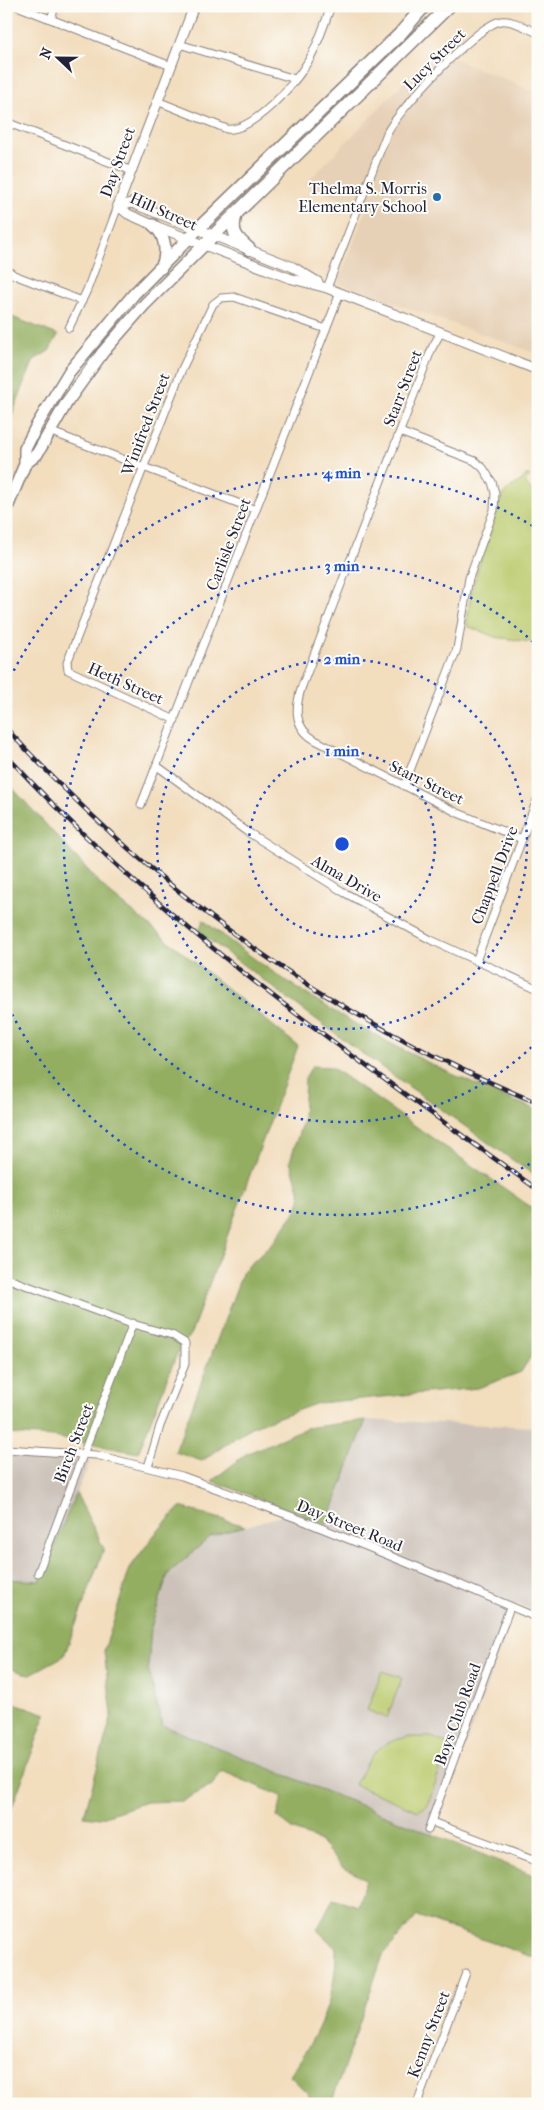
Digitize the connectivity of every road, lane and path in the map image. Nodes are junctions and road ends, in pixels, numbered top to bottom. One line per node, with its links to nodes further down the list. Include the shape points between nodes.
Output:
1 (17, 6): 7 (street)
2 (55, 6): 7 (street)
3 (194, 6): 9 (street, Day Street)
4 (330, 6): 11 (street, via 314,51)
5 (424, 6): 18 (highway, via 400,34)
6 (449, 6): 16 (highway)
7 (51, 19): 10 (street)
8 (538, 32): 24 (street, Lucy Street, via 505,20 495,22 463,48 405,106 387,133)
9 (179, 44): 10 (street, Day Street); 11 (street)
10 (171, 66): 12 (street, Day Street)
11 (295, 78): 12 (street, via 247,125 231,129)
12 (157, 101): 14 (street, Day Street)
13 (6, 122): 14 (street)
14 (132, 170): 15 (street, Day Street)
15 (118, 206): 17 (street, Hill Street); 18 (street, Hill Street, via 132,203); 26 (street, Day Street)
16 (236, 214): 19 (highway); 21 (highway, via 233,233)
17 (153, 225): 18 (street, Hill Street); 22 (main road, via 164,239)
18 (193, 234): 19 (street, Hill Street); 20 (street, Hill Street); 22 (main road)
19 (214, 235): 20 (main road); 21 (street, Hill Street)
20 (205, 245): 24 (street, Hill Street, via 289,278); 31 (main road, via 145,304 103,352)
21 (249, 249): 24 (street, Hill Street, via 293,266)
22 (161, 268): 33 (main road, via 112,318 69,372 25,449)
23 (6, 270): 26 (street)
24 (327, 288): 25 (street, Hill Street)
25 (340, 293): 28 (street, Carlisle Street); 29 (street, Hill Street)
26 (82, 301): 27 (street, Day Street)
27 (69, 328)
28 (326, 329): 34 (street, Winifred Street, via 242,298 225,296 218,299 210,309 182,369); 36 (street, Carlisle Street)
29 (441, 332): 30 (street, Hill Street); 32 (street, Starr Street)
30 (538, 370)
31 (49, 431): 33 (main road, via 37,454); 34 (street)
32 (400, 432): 40 (street, via 475,462 492,482 495,500 469,578 457,649); 40 (street, Starr Street, via 296,709 300,726 310,738)
33 (25, 464): 35 (main road)
34 (143, 468): 36 (street); 37 (street, Winifred Street, via 71,654)
35 (6, 510)
36 (256, 510): 38 (street, Carlisle Street)
37 (68, 670): 38 (street, Heth Street)
38 (175, 720): 39 (street, Carlisle Street)
39 (157, 766): 42 (street, Carlisle Street); 44 (street, Alma Drive, via 246,831 319,878)
40 (404, 786): 43 (street, Starr Street, via 458,813)
41 (538, 797): 43 (street, Chappell Drive)
42 (142, 805)
43 (522, 838): 44 (street, Chappell Drive)
44 (476, 961): 45 (street, Alma Drive)
45 (538, 989)
46 (6, 1278): 47 (street)
47 (133, 1323): 49 (street, Birch Street); 50 (street, via 172,1335 185,1343 186,1351 185,1364)
48 (6, 1449): 49 (street, Day Street Road)
49 (84, 1454): 50 (street, Day Street Road); 51 (street, Birch Street)
50 (147, 1467): 52 (street, Day Street Road, via 190,1479 304,1521)
51 (38, 1572)
52 (510, 1607): 53 (street, Day Street Road); 54 (street, Boys Club Road)
53 (538, 1618)
54 (432, 1822): 55 (street, Boys Club Road); 56 (street)
55 (428, 1830)
56 (538, 1862)
57 (466, 1973): 58 (street, Kenny Street)
58 (417, 2104)

